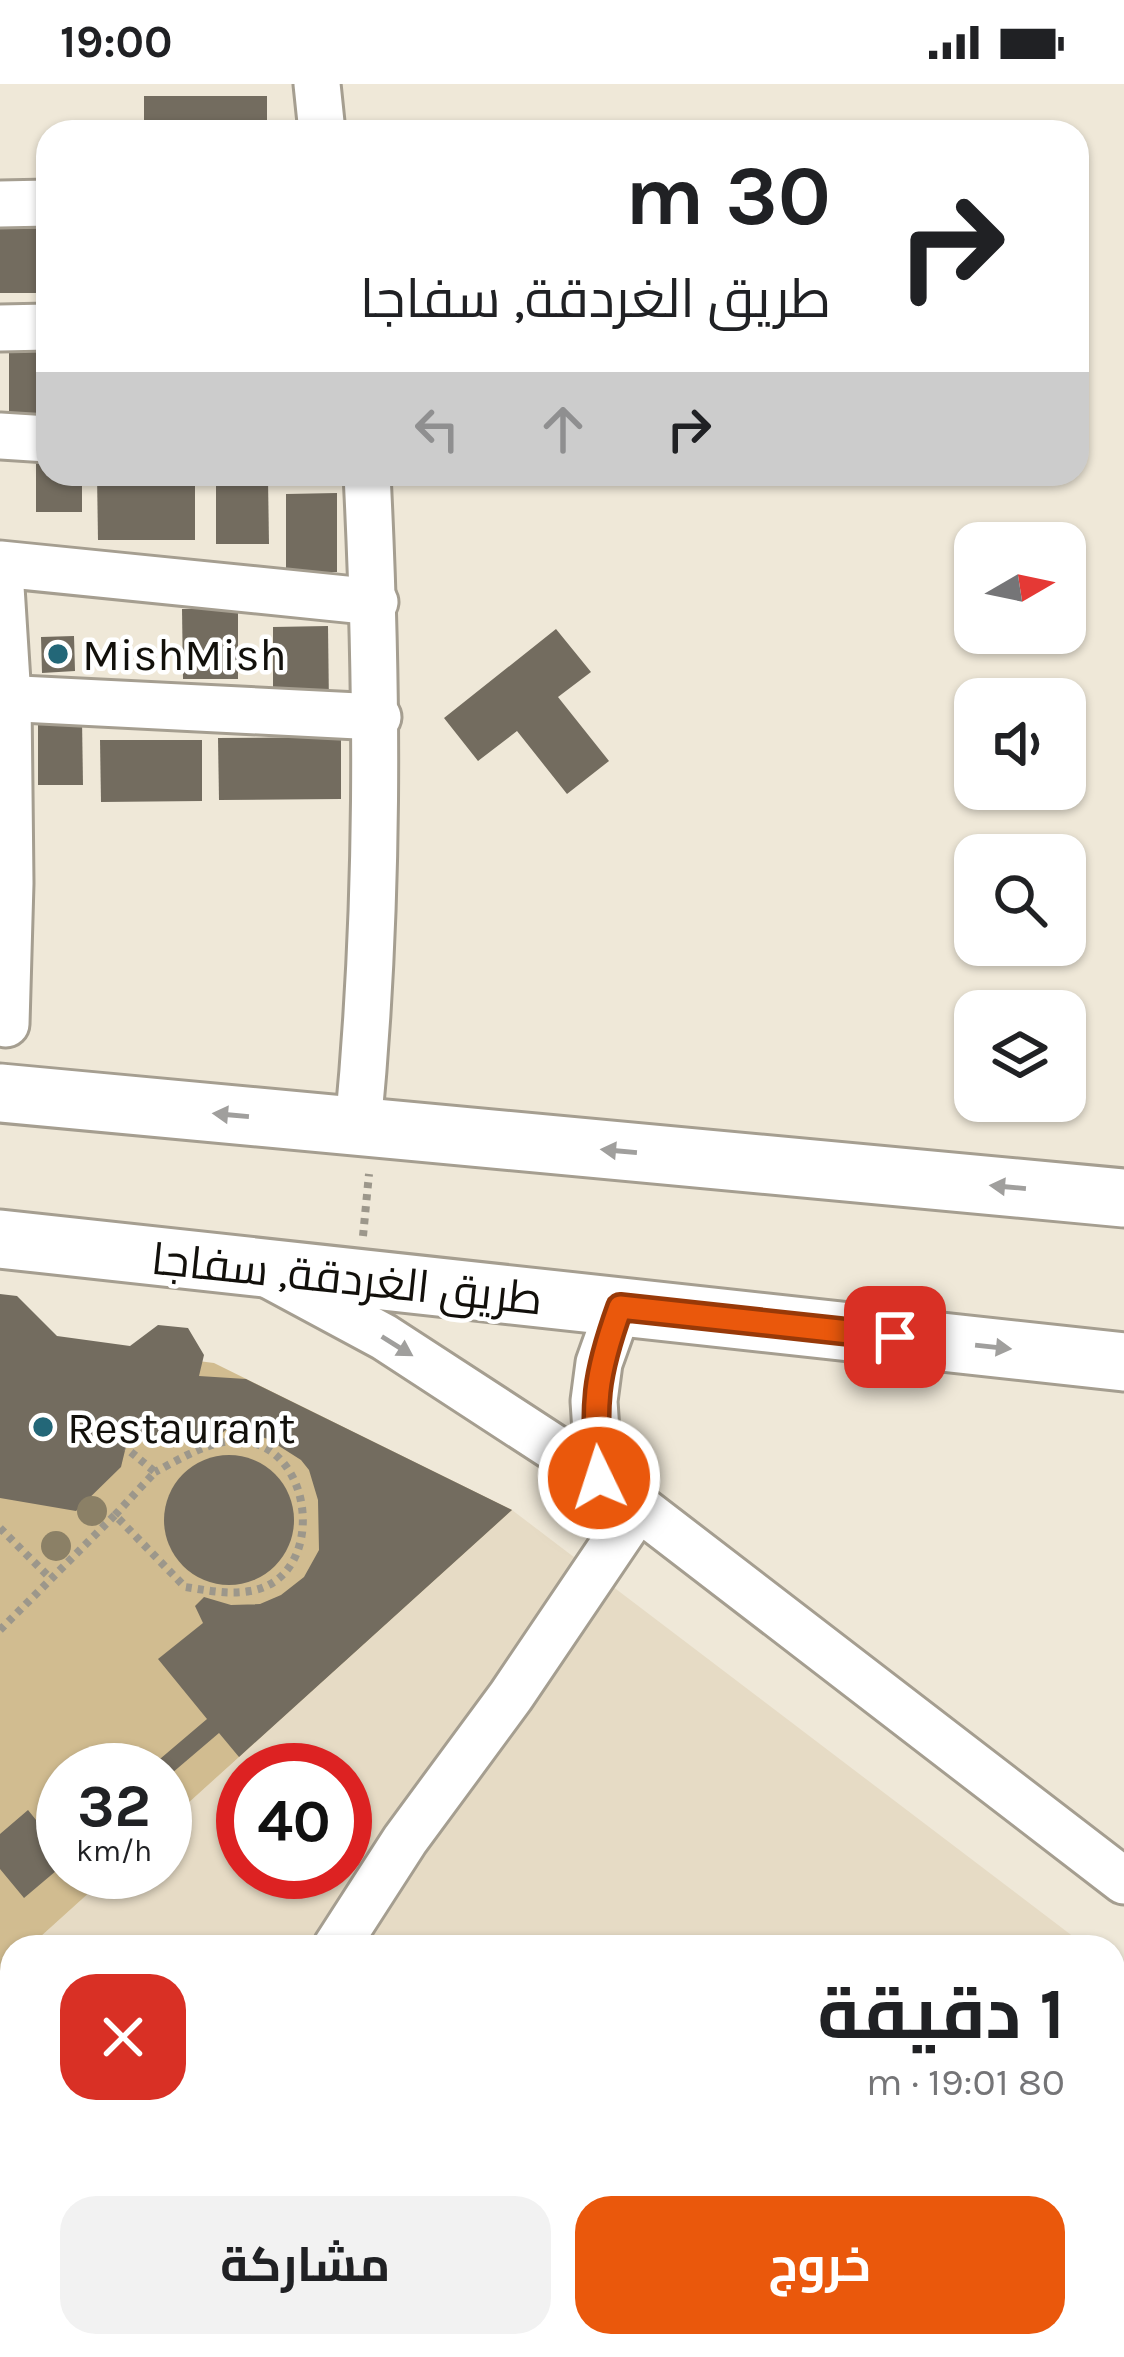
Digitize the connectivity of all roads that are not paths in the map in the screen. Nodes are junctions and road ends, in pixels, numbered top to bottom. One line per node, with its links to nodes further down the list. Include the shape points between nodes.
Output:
1 (317, 84): 2 (street)
2 (321, 120)
3 (36, 203): 4 (street)
4 (0, 204)
5 (36, 327): 6 (street)
6 (0, 328)
7 (0, 436): 8 (street)
8 (36, 438)
9 (368, 486): 12 (street)
10 (0, 568): 11 (street); 12 (street)
11 (1, 588): 13 (street)
12 (375, 602): 14 (street)
13 (4, 698): 14 (street); 15 (street)
14 (378, 717): 17 (street)
15 (6, 1024)
16 (0, 1093): 17 (main road, one-way to 16)
17 (366, 1128): 18 (main road, one-way to 17)
18 (1124, 1198)
19 (0, 1238): 20 (main road, طريق الغردقة, سفاجا)
20 (257, 1269): 21 (main road, طريق الغردقة, سفاجا); 23 (street, one-way to 23, via 384,1337)
21 (620, 1307): 22 (main road, طريق الغردقة, سفاجا, one-way to 22); 23 (street, via 594,1401)
22 (1124, 1361)
23 (599, 1478): 24 (street)
24 (638, 1508): 25 (street); 26 (street)
25 (1124, 1881)
26 (345, 1935)

